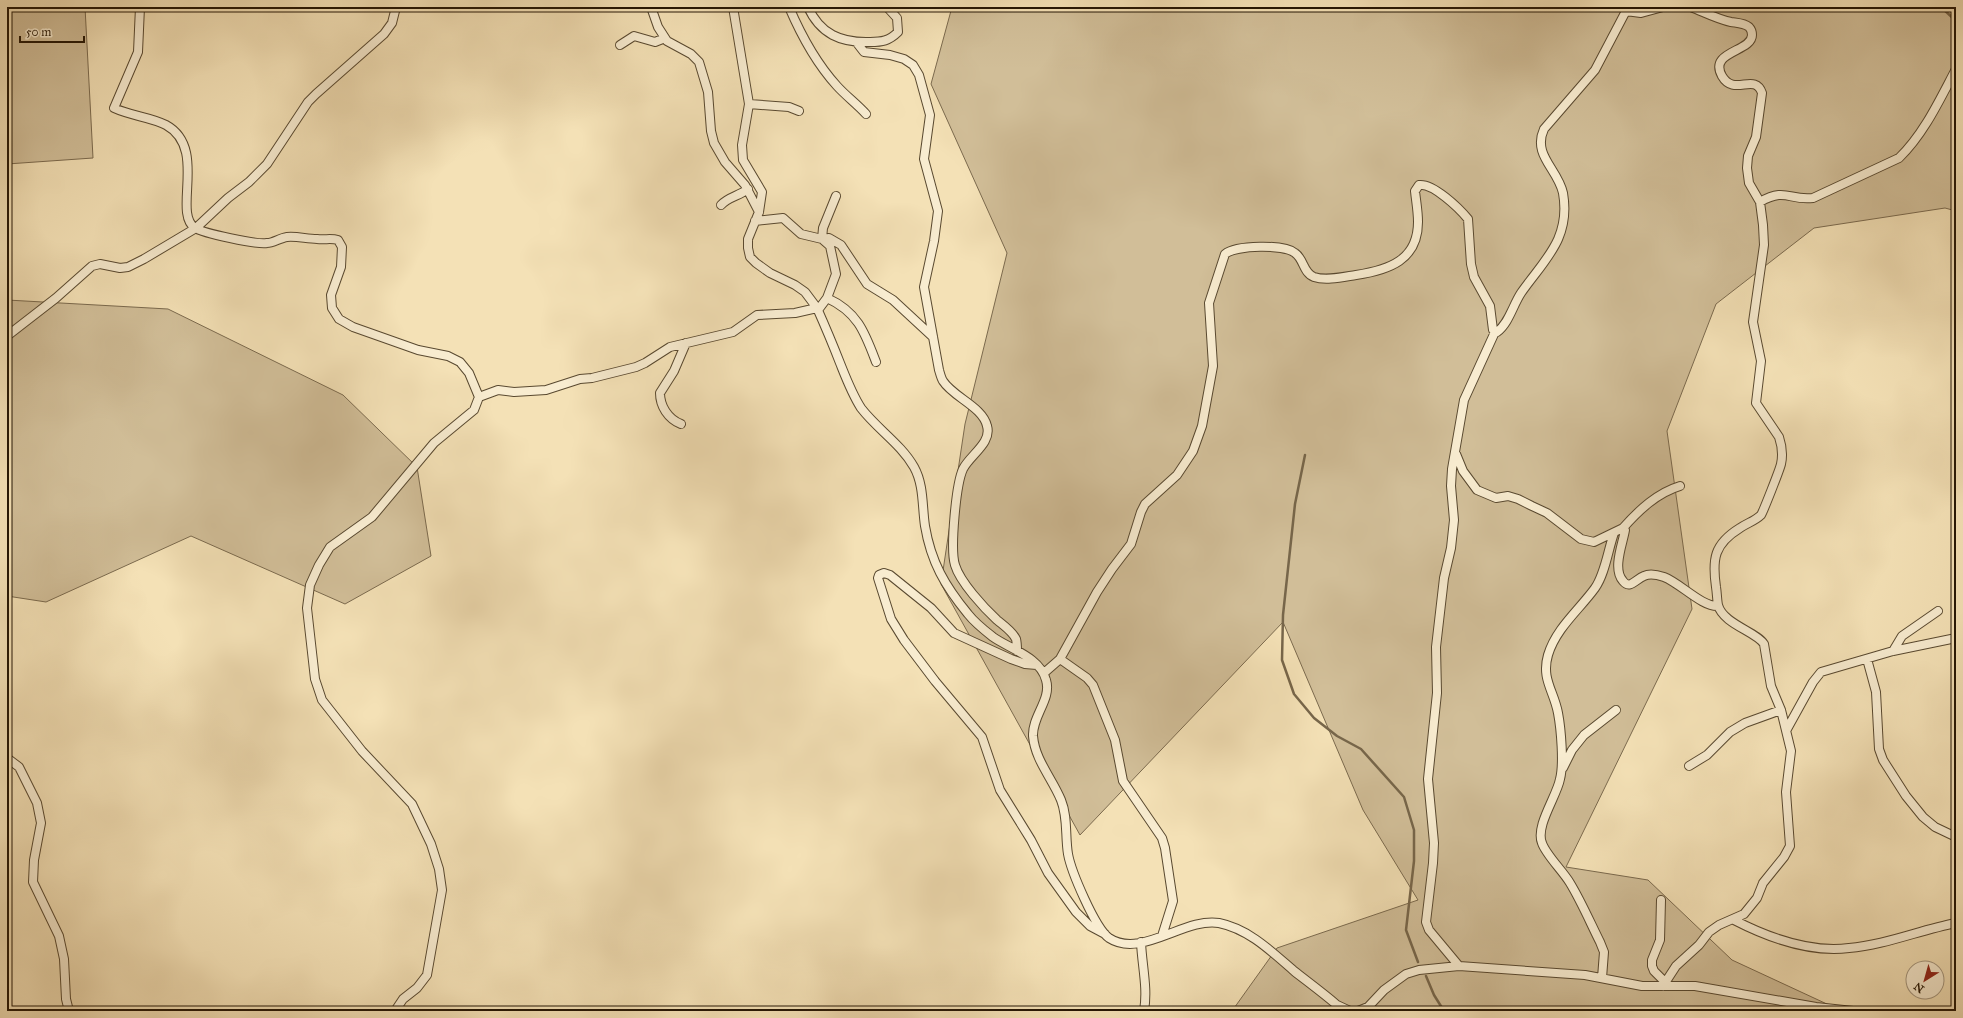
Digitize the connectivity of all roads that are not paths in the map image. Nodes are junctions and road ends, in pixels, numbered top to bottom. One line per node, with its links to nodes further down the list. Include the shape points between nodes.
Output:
1 (140, 7): 23 (street, via 141,36 138,52 114,108 167,126 184,145 188,157 187,210 189,221)
2 (396, 7): 23 (street, via 392,23 384,34 308,102 266,164)
3 (651, 7): 10 (street)
4 (733, 7): 14 (street)
5 (789, 7): 16 (street, via 800,32 832,79)
6 (808, 7): 11 (street, via 817,23 830,35)
7 (887, 7): 11 (street, via 897,18 898,32 892,39 884,42)
8 (1663, 7): 27 (street, via 1641,12 1626,11 1595,70 1544,129 1540,146 1556,174 1563,194 1562,227 1551,254 1520,294 1500,330)
9 (1691, 7): 19 (street, via 1722,20 1745,25 1751,30 1750,41 1746,46 1727,54 1720,69 1721,75 1728,83 1738,86 1755,84 1762,93 1756,137 1746,168 1749,183)
10 (665, 38): 12 (street, via 655,42 634,36); 17 (street, via 670,44 691,54 699,62 708,92 714,143 722,158)
11 (856, 43): 29 (street, via 864,52 890,55 913,65 919,75 930,115 924,159 938,211 924,287)
12 (620, 45)
13 (1956, 69): 19 (street, via 1944,93 1900,158 1813,198 1774,194)
14 (749, 104): 15 (street); 21 (street, via 742,152 743,160 762,192)
15 (799, 110)
16 (866, 114)
17 (748, 189): 20 (street); 21 (street)
18 (836, 196): 24 (street, via 823,228)
19 (1760, 202): 38 (street, via 1764,245 1753,322 1760,361 1756,403 1779,437 1781,461 1760,515 1731,534 1718,548 1714,563)
20 (721, 205)
21 (759, 212): 22 (street)
22 (755, 221): 24 (street, via 783,218 801,234); 26 (street, via 748,239 750,257 770,273 795,284)
23 (196, 228): 28 (street, via 128,267 100,264 92,266); 32 (street, via 266,244 285,237 338,240 342,247 341,267 331,295 332,308 339,319 353,328 418,350 448,356 460,362 470,373)
24 (822, 239): 25 (street, via 830,246 836,274); 29 (street, via 829,238 841,245 867,284 892,300)
25 (827, 298): 26 (street); 31 (street, via 850,312 861,327)
26 (818, 309): 30 (street, via 761,314 733,332); 41 (street, via 851,391 860,406 914,468 922,496 929,546 943,581 969,616 982,628)
27 (1495, 332): 34 (street, via 1464,400); 43 (street, via 1490,306 1474,277 1468,219 1429,186 1419,185 1415,191 1418,228 1410,250 1398,264 1380,270 1318,278 1309,275 1298,255 1289,250 1252,246 1230,251 1223,258 1210,299 1208,313 1213,366 1198,440 1176,475 1140,512 1131,544 1101,586)
28 (7, 336)
29 (933, 337): 41 (street, via 943,381 983,416 988,426 987,437 963,469 956,506 954,563 961,578 986,609 1016,638)
30 (686, 343): 32 (street, via 662,351 653,359 636,367 580,379 546,390 498,390); 33 (street, via 674,371 660,393 663,407 671,418)
31 (876, 362)
32 (479, 397): 64 (street, via 474,410 434,443 372,517 330,547 310,586 308,608 315,679 322,700 362,751 412,804 431,844 439,869 442,890 428,975 403,999)
33 (681, 424)
34 (1456, 454): 37 (street, via 1471,483 1487,495 1518,499 1547,513 1571,533 1587,541 1601,540); 60 (street, via 1450,486 1454,520 1436,647 1437,693 1428,779 1433,863 1426,922 1428,930)
35 (1680, 486): 36 (street, via 1656,497)
36 (1623, 528): 37 (street); 38 (street, via 1625,530 1619,570 1622,580 1630,584 1642,576 1657,575 1675,582 1703,601)
37 (1614, 533): 52 (street, via 1602,576 1559,633 1545,666 1558,712)
38 (1718, 606): 48 (street, via 1738,627 1762,640 1771,686)
39 (1938, 611): 42 (street, via 1902,636)
40 (1956, 638): 42 (street)
41 (1017, 651): 45 (street)
42 (1893, 651): 44 (street)
43 (1060, 659): 46 (street); 58 (street, via 1093,685 1116,740 1123,781 1162,838 1173,901)
44 (1867, 659): 49 (street, via 1822,672 1813,682); 53 (street, via 1876,692 1879,749 1883,760 1923,817)
45 (1037, 665): 46 (street); 57 (street, via 1011,659 954,633 931,608 890,575 879,575 891,619 918,659 982,737 1000,790 1048,873 1076,912 1090,926)
46 (1044, 673): 57 (street, via 1048,687 1034,724 1035,746 1064,809 1068,852 1075,878)
47 (1616, 710): 52 (street, via 1584,735)
48 (1781, 710): 49 (street); 51 (street, via 1745,722 1730,732 1707,755)
49 (1787, 729): 55 (street, via 1791,751 1786,792 1790,846 1763,883 1752,905)
50 (7, 758): 63 (street, via 19,767 37,803 41,823 34,860 34,882 59,936)
51 (1689, 766)
52 (1562, 769): 61 (street, via 1560,781 1542,825 1542,842 1570,882 1600,942 1604,960)
53 (1956, 837)
54 (1660, 900): 62 (street, via 1660,934 1652,966)
55 (1734, 920): 56 (street, via 1785,940 1830,949 1878,943); 62 (street, via 1709,932 1676,966)
56 (1956, 923)
57 (1106, 935): 59 (street, via 1123,943)
58 (1162, 936): 59 (street); 66 (street, via 1207,922 1241,930)
59 (1141, 942): 65 (street, via 1146,989)
60 (1459, 966): 61 (street); 67 (street, via 1427,968 1406,974 1389,986 1368,1007)
61 (1602, 978): 62 (street, via 1642,986)
62 (1664, 984): 68 (street, via 1695,986)
63 (69, 1011)
64 (395, 1011)
65 (1144, 1011)
66 (1350, 1011)
67 (1358, 1011)
68 (1853, 1011)

